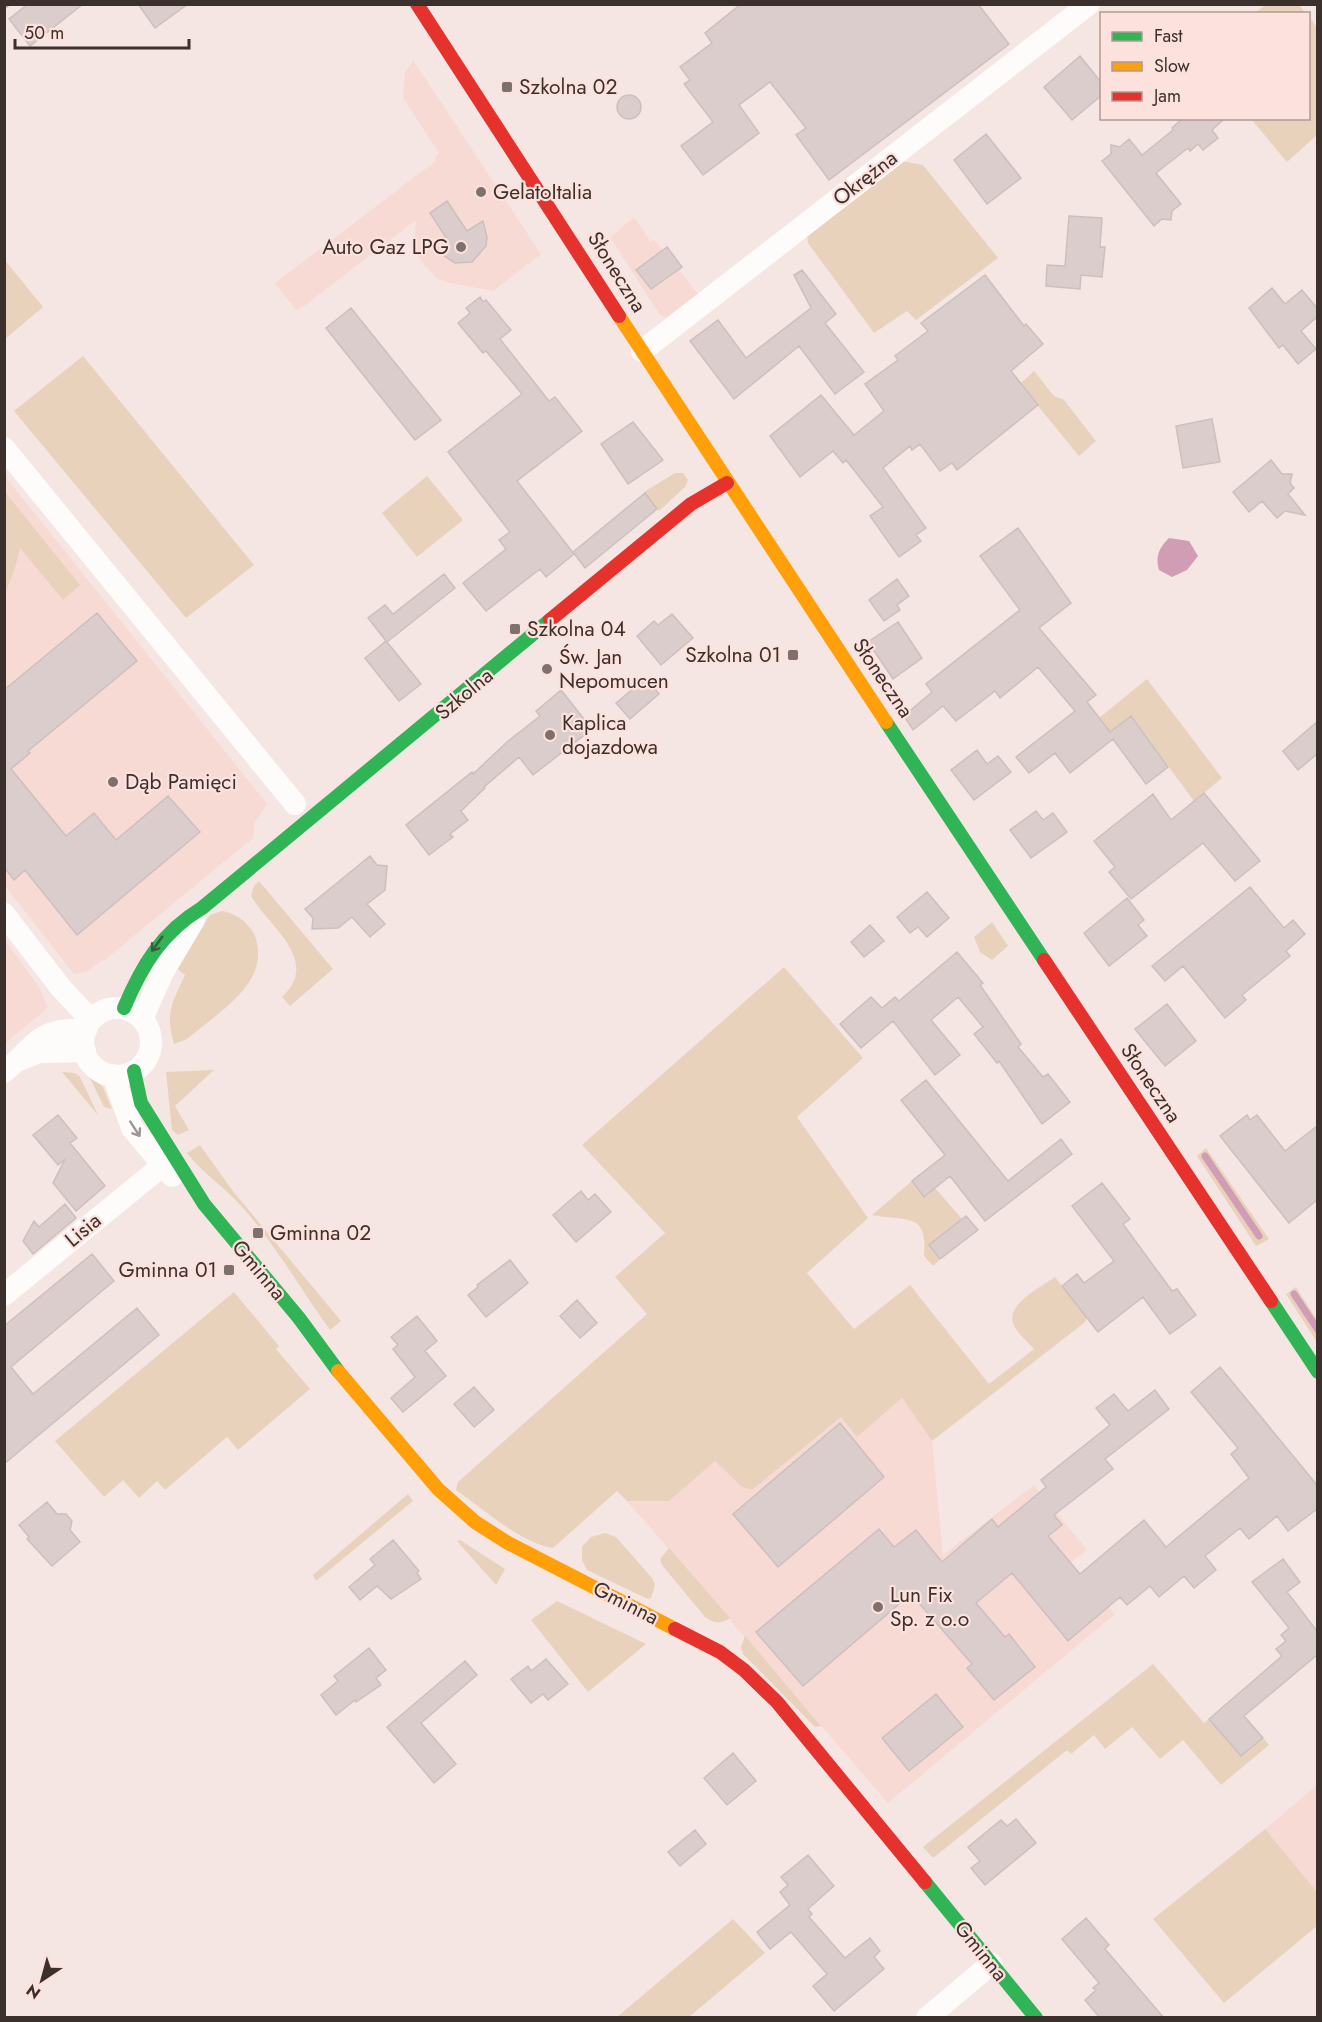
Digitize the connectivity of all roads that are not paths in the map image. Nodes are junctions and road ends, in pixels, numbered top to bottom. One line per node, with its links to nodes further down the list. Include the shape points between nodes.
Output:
1 (417, 4): 3 (street, Słoneczna)
2 (1089, 4): 3 (street, Okrężna)
3 (642, 351): 5 (street, Słoneczna)
4 (4, 448): 6 (street)
5 (727, 483): 7 (street, Szkolna, via 691,504); 16 (street, Słoneczna)
6 (295, 804)
7 (202, 909): 9 (street, Szkolna)
8 (4, 914): 10 (street, via 61,988)
9 (133, 1014): 10 (street, via 110,1009); 12 (street, via 148,1028 151,1046 144,1062)
10 (87, 1034): 11 (street); 12 (street, via 97,1069)
11 (11, 1066)
12 (124, 1073): 13 (street, Gminna, one-way to 13, via 132,1128); 14 (street, Gminna)
13 (162, 1166): 14 (street, Gminna); 15 (street, Lisia)
14 (204, 1204): 17 (street, Gminna, via 438,1489 508,1543 694,1638 744,1670 777,1702)
15 (4, 1295)
16 (1317, 1372)
17 (992, 1965): 18 (street); 19 (street, Gminna)
18 (927, 2018)
19 (1036, 2018)

